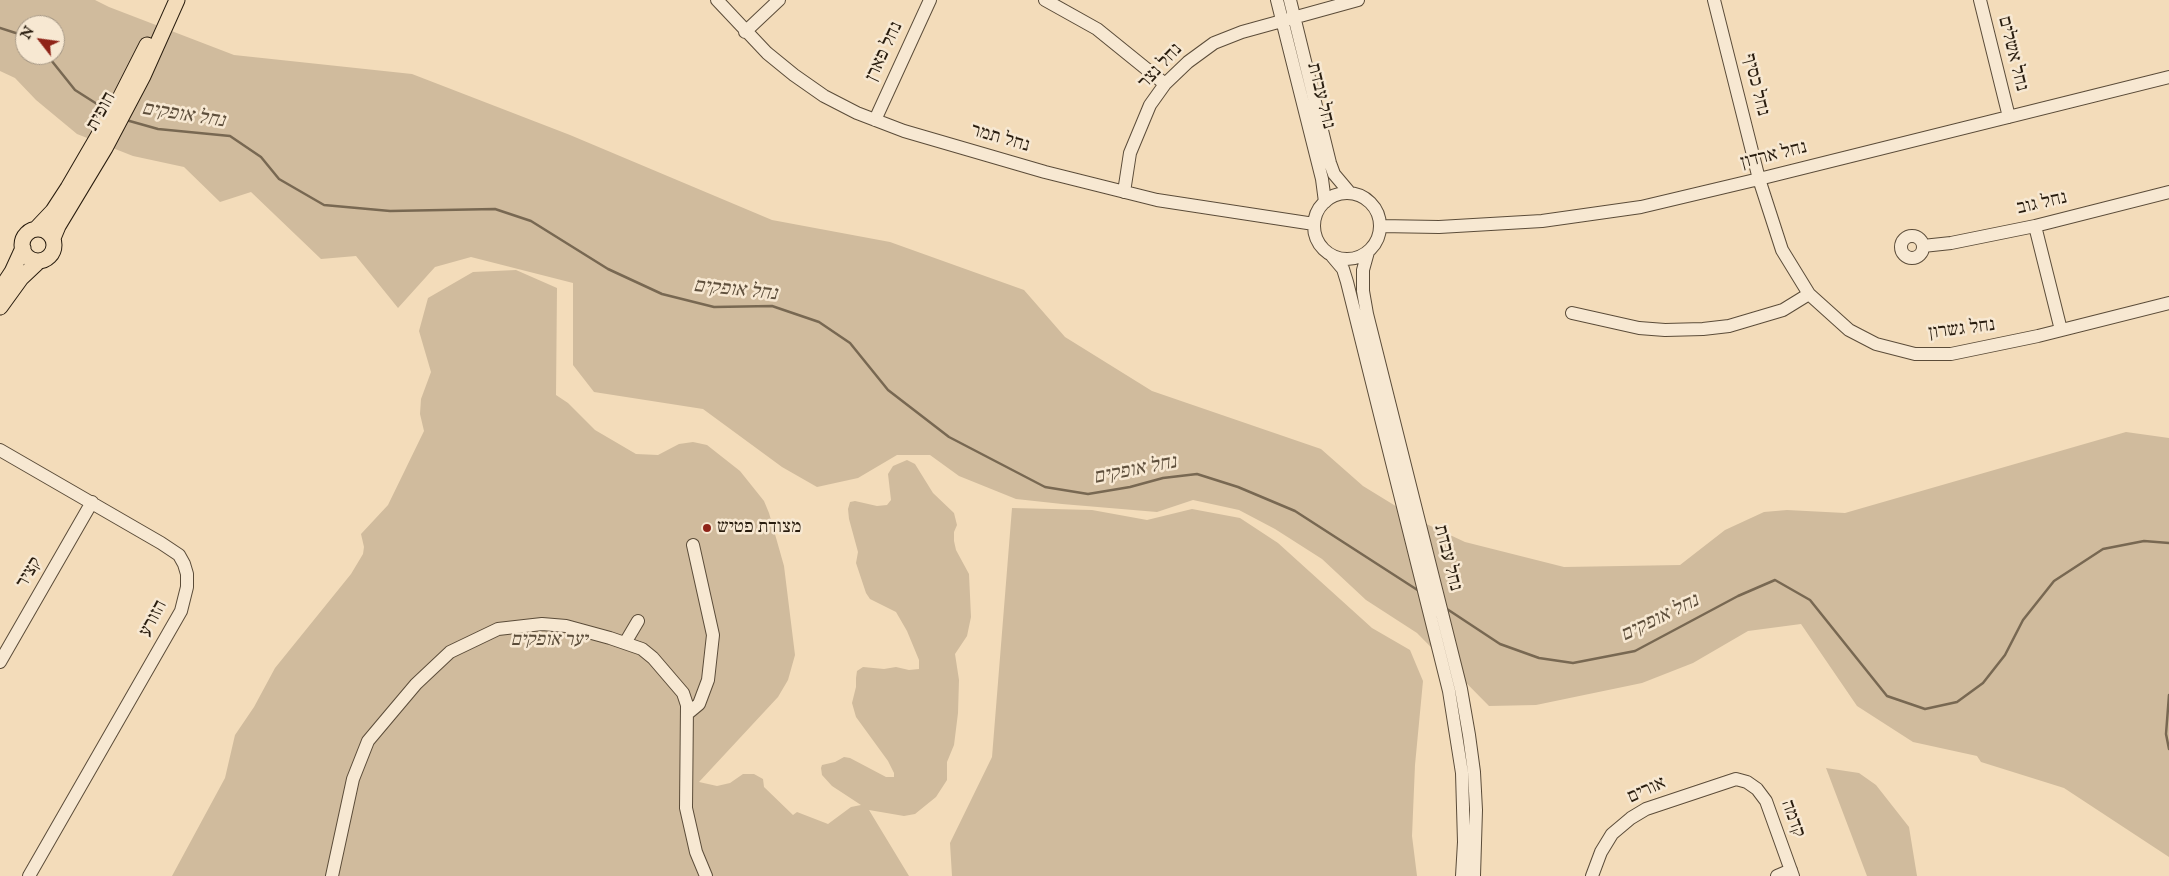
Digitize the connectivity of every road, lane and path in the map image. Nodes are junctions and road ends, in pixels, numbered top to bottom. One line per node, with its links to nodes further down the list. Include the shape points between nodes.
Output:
1 (166, 0): 14 (main road, חופית)
2 (177, 0): 14 (main road, חופית)
3 (717, 0): 13 (street, נחל תמר)
4 (780, 0): 13 (street)
5 (930, 0): 18 (street, נחל פארן)
6 (1046, 0): 16 (street, via 1097,29)
7 (1277, 0): 12 (street, נחל עבדת)
8 (1290, 0): 12 (street, נחל עבדת)
9 (1358, 0): 12 (street, נחל נצר)
10 (1714, 0): 20 (street, נחל כסיף)
11 (1980, 0): 17 (street, נחל אשלים)
12 (1288, 19): 16 (street, נחל נצר, via 1214,43); 23 (street, נחל עבדת, via 1330,163 1334,174); 24 (street, נחל עבדת)
13 (745, 32): 18 (street, נחל תמר, via 824,96)
14 (155, 39): 19 (main road, חופית, via 118,102)
15 (2169, 77): 17 (street, נחל ארדון)
16 (1165, 84): 21 (street, נחל נצר, via 1138,129 1130,153)
17 (2009, 117): 20 (street, נחל ארדון)
18 (875, 120): 21 (street, נחל תמר, via 904,131)
19 (100, 145): 28 (main road, חופית, via 53,211); 29 (main road, חופית)
20 (1759, 179): 26 (street, נחל ארדון, via 1641,207 1542,220 1439,227); 36 (street, נחל גשרון, via 1782,250)
21 (1124, 192): 25 (street, נחל תמר)
22 (2169, 192): 27 (street, נחל גוב)
23 (1350, 193): 24 (street); 26 (street, via 1368,200 1375,208)
24 (1325, 202): 25 (street)
25 (1314, 224): 33 (street, via 1318,243)
26 (1380, 226): 32 (street, via 1379,236)
27 (2035, 226): 30 (street, נחל גוב, via 1951,244); 40 (street)
28 (36, 229): 29 (main road, via 46,231); 31 (main road, via 27,233)
29 (53, 238): 34 (main road, via 52,253)
30 (1922, 246)
31 (23, 248): 34 (main road, via 28,258); 35 (main road)
32 (1368, 252): 33 (street, via 1351,259); 54 (street, נחל עבדת, via 1363,270 1363,291 1466,716 1474,772)
33 (1332, 256): 53 (street, נחל עבדת, via 1343,269 1347,282 1449,691 1462,773)
34 (39, 261): 38 (main road, via 21,278)
35 (0, 290)
36 (1809, 294): 39 (street, via 1783,310 1729,326 1703,329 1639,328); 40 (street, נחל גשרון, via 1849,330 1876,344 1915,354 1951,354)
37 (2169, 302): 40 (street, נחל גשרון)
38 (0, 307)
39 (1572, 313)
40 (2060, 330)
41 (0, 450): 42 (street, הזורע)
42 (92, 502): 46 (street, קציר); 50 (street, הזורע, via 178,555 187,574 186,592 181,611)
43 (693, 545): 47 (street, via 713,635 708,680 699,704)
44 (638, 621): 45 (street)
45 (625, 643): 47 (street, via 654,658 683,693); 51 (street, via 566,626 542,624 498,629 450,652 416,684 368,741 353,779)
46 (0, 662)
47 (687, 714): 52 (street, via 686,808 694,845)
48 (1746, 782): 49 (street, קדמה, via 1757,789 1766,801); 55 (street, אורים, via 1736,779 1721,783 1646,809 1631,818 1612,834)
49 (1792, 873): 56 (street)
50 (29, 876)
51 (332, 876)
52 (706, 876)
53 (1462, 876)
54 (1474, 876)
55 (1592, 876)
56 (1777, 876)

